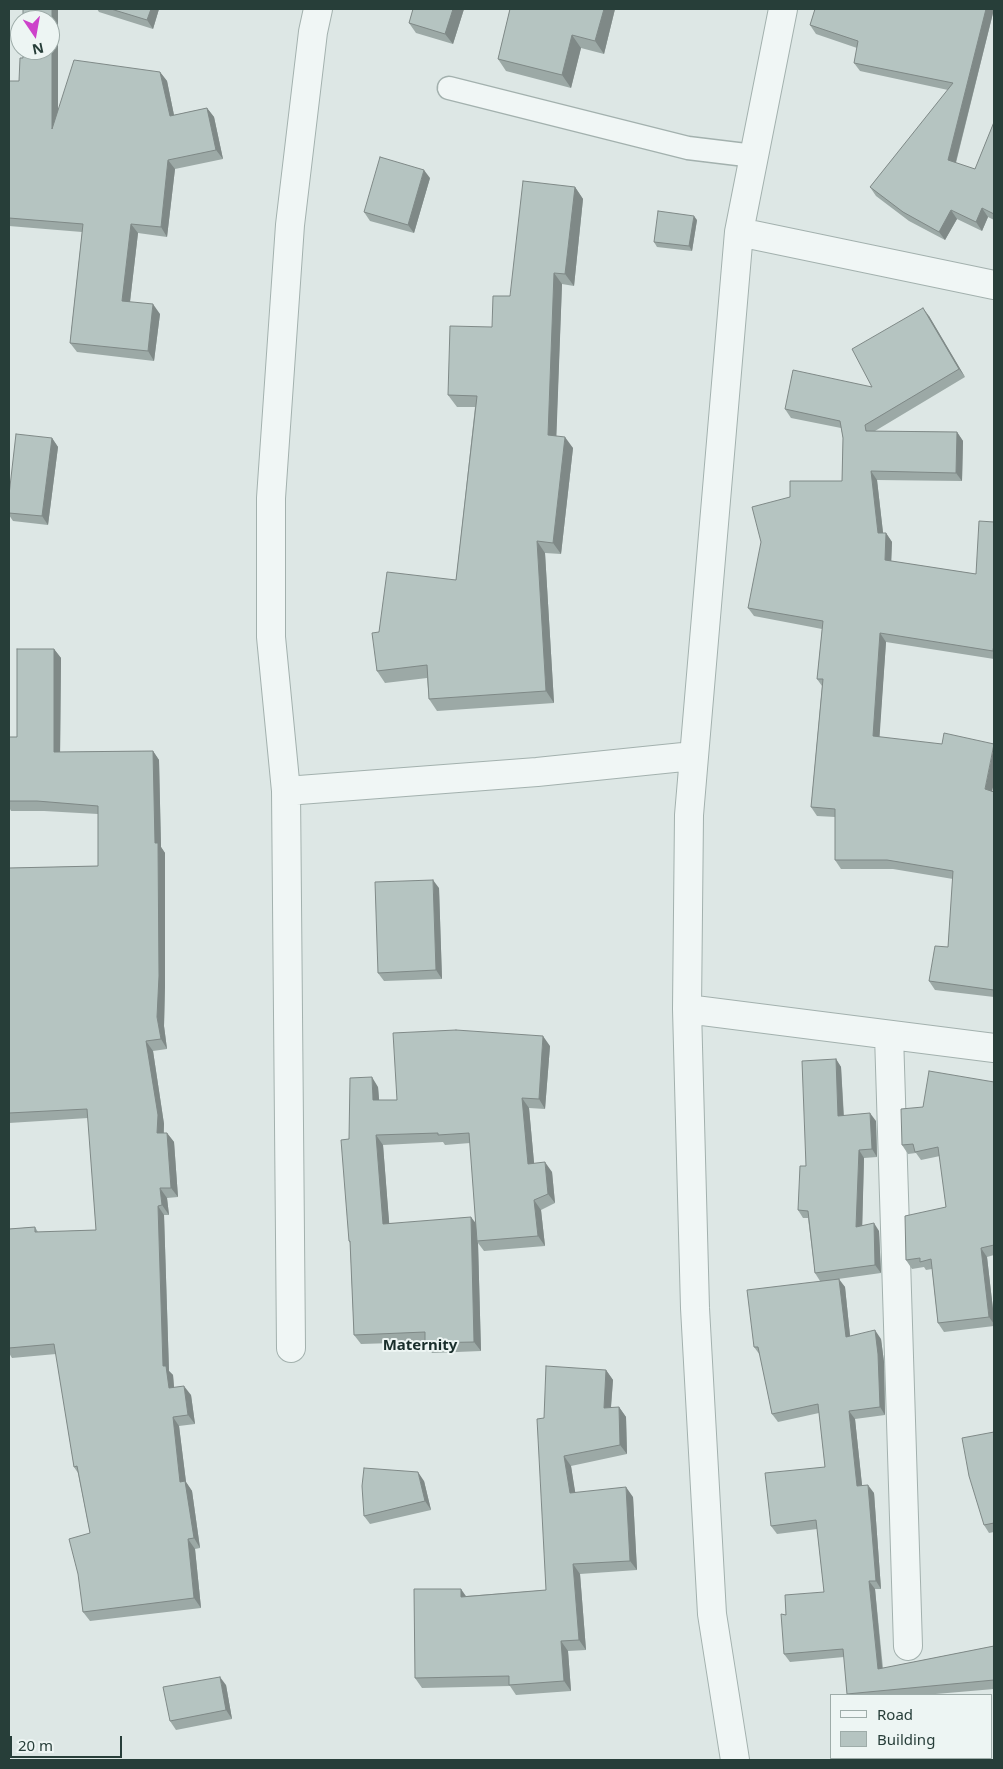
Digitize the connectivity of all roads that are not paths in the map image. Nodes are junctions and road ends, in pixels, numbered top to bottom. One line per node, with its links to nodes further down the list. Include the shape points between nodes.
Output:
1 (318, 9): 8 (street, via 290,224 272,498 272,637)
2 (783, 9): 4 (street)
3 (449, 88): 4 (lane, via 688,148)
4 (754, 156): 5 (street)
5 (739, 232): 6 (street); 7 (street)
6 (994, 285)
7 (693, 756): 8 (street, via 537,772); 9 (street, via 689,815)
8 (286, 791): 12 (street)
9 (687, 1009): 10 (street); 14 (street, via 694,1308 712,1614)
10 (889, 1035): 11 (street); 13 (street)
11 (994, 1048)
12 (291, 1348)
13 (908, 1646)
14 (735, 1760)

